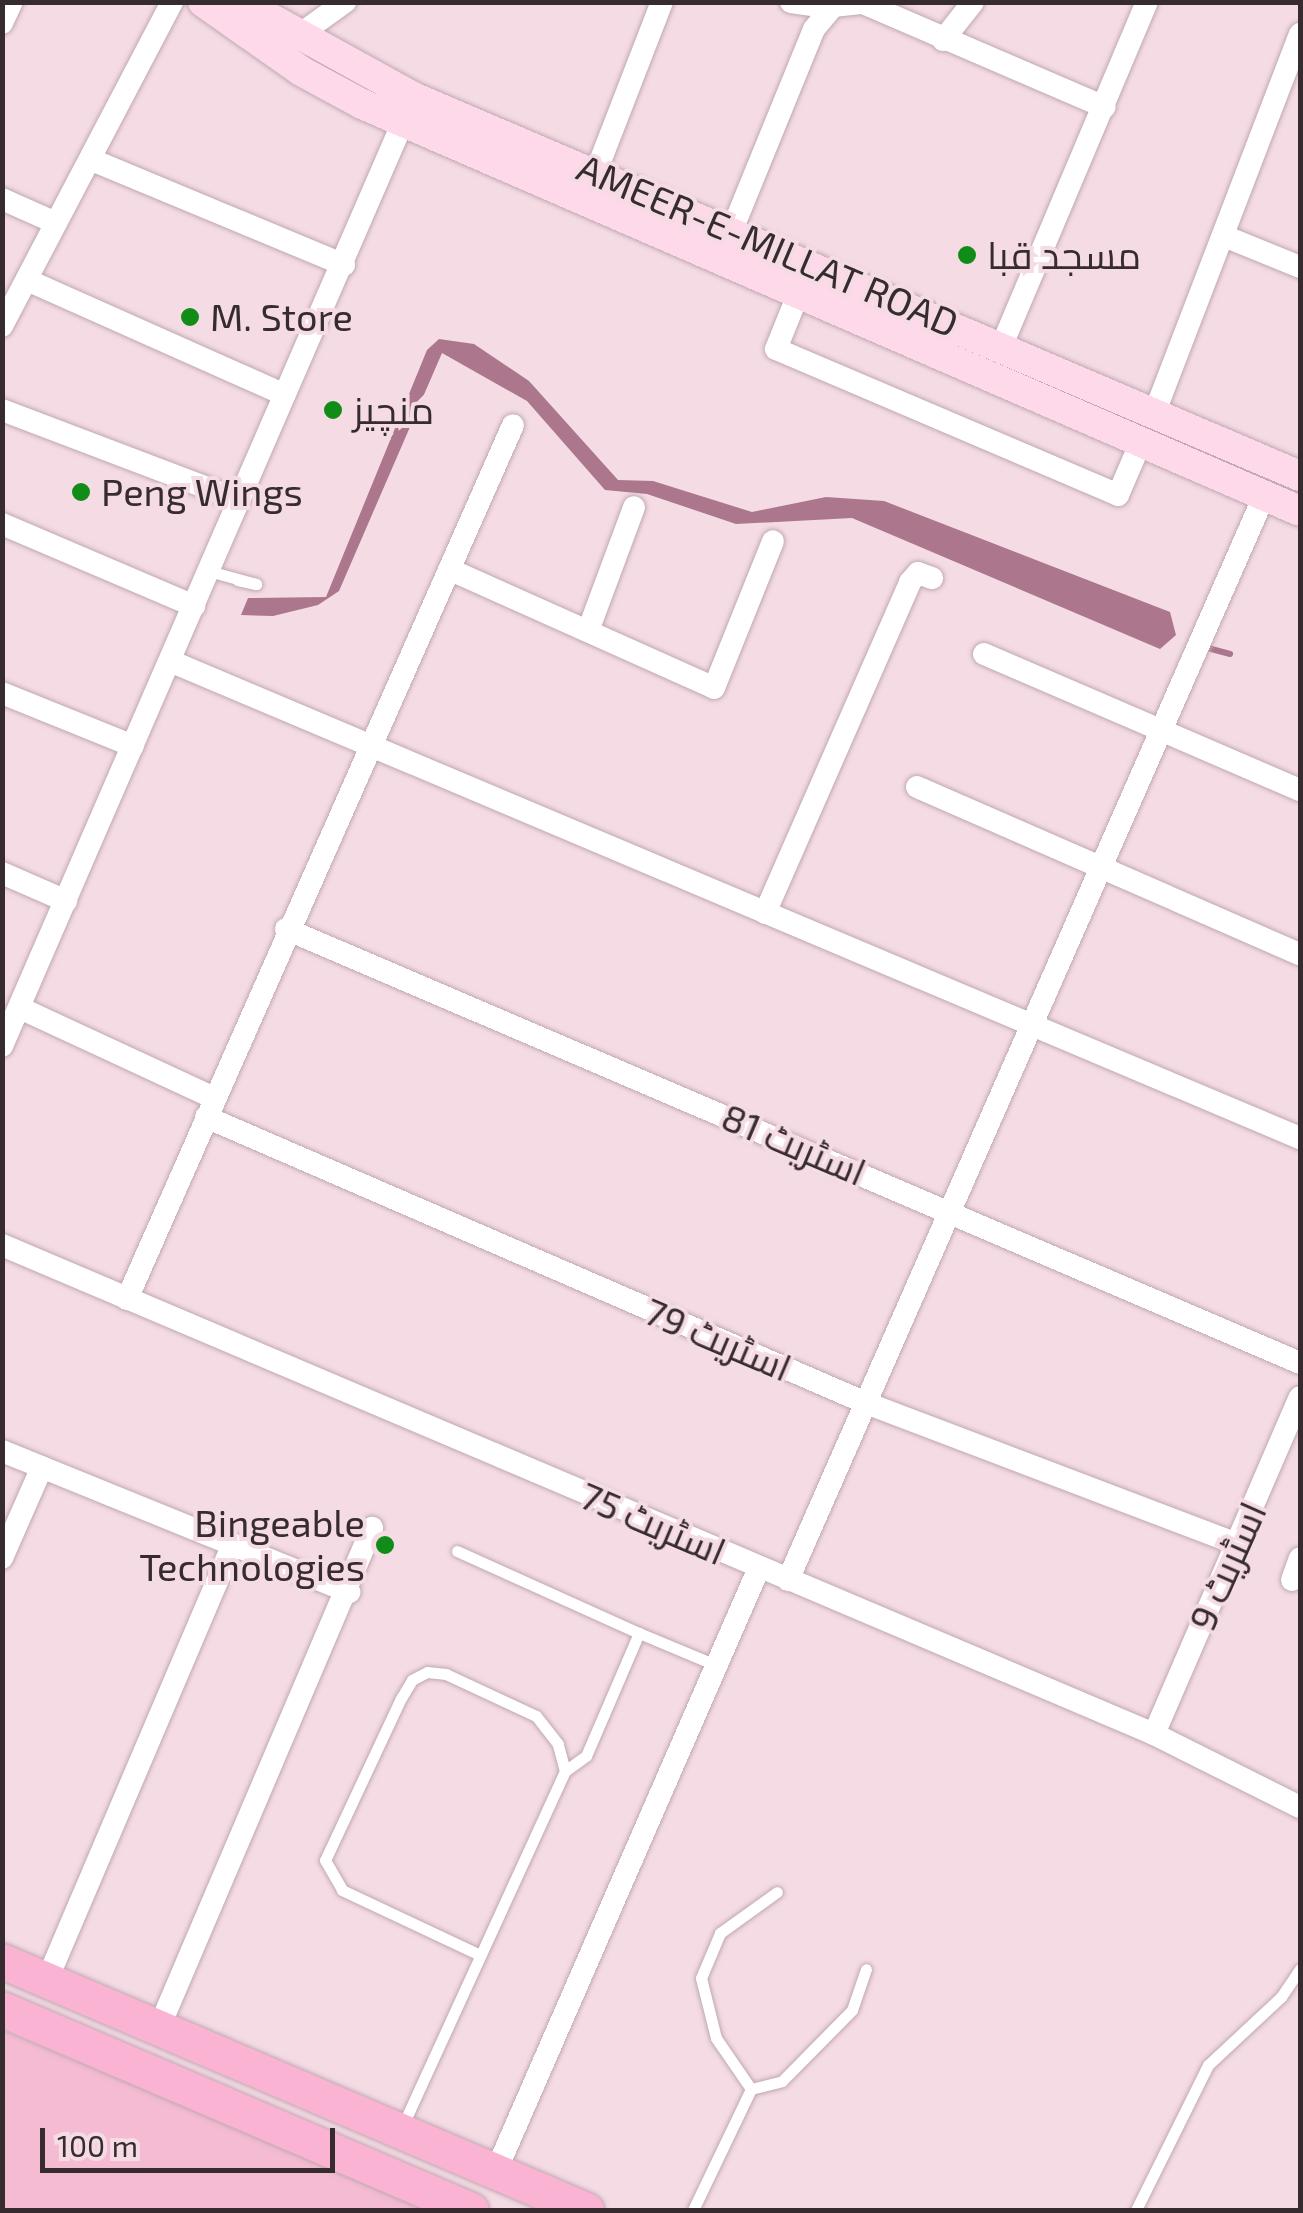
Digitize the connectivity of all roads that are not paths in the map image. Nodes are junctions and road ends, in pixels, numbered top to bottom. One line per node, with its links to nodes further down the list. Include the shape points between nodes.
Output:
1 (12, 2): 11 (street)
2 (172, 2): 18 (street)
3 (203, 2): 17 (main road, via 302,71)
4 (241, 2): 13 (main road, AMEER-E-MILLAT ROAD)
5 (345, 2): 13 (street)
6 (662, 2): 19 (street)
7 (791, 2): 10 (street)
8 (973, 2): 14 (street)
9 (1146, 2): 16 (street)
10 (832, 8): 14 (street, via 863,4); 22 (street, via 814,30)
11 (2, 23)
12 (1300, 34): 15 (street)
13 (300, 35): 17 (main road, AMEER-E-MILLAT ROAD)
14 (943, 40): 16 (street)
15 (1291, 87): 23 (street)
16 (1105, 107): 30 (street)
17 (408, 109): 19 (main road, AMEER-E-MILLAT ROAD); 24 (street); 28 (main road, AMEER-E-MILLAT ROAD)
18 (92, 160): 21 (street); 24 (street)
19 (596, 172): 22 (main road, AMEER-E-MILLAT ROAD)
20 (2, 198): 21 (street)
21 (56, 223): 27 (street)
22 (732, 230): 25 (main road, AMEER-E-MILLAT ROAD)
23 (1224, 236): 26 (street); 32 (street)
24 (344, 265): 31 (street)
25 (812, 265): 28 (main road); 30 (main road, AMEER-E-MILLAT ROAD)
26 (1300, 267)
27 (27, 280): 29 (street); 31 (street)
28 (798, 297): 35 (main road, AMEER-E-MILLAT ROAD); 35 (street, via 776,349 1118,494)
29 (2, 326)
30 (1002, 345): 32 (main road, AMEER-E-MILLAT ROAD)
31 (285, 395): 38 (street)
32 (1156, 409): 36 (main road, AMEER-E-MILLAT ROAD)
33 (2, 410): 38 (street)
34 (512, 425): 43 (street)
35 (1140, 444): 37 (main road, AMEER-E-MILLAT ROAD)
36 (1288, 471): 37 (main road)
37 (1264, 496): 40 (main road, AMEER-E-MILLAT ROAD); 52 (street)
38 (239, 500): 44 (street)
39 (634, 507): 48 (street)
40 (1300, 511)
41 (2, 524): 47 (street)
42 (772, 542): 48 (street, via 714,688)
43 (453, 570): 48 (street); 54 (street)
44 (209, 571): 46 (lane); 47 (street)
45 (932, 578): 60 (street, via 918,573 910,582)
46 (237, 580)
47 (194, 606): 50 (street)
48 (588, 631)
49 (984, 654): 52 (street)
50 (170, 661): 53 (street); 54 (street)
51 (2, 693): 53 (street)
52 (1160, 731): 56 (street); 57 (street)
53 (133, 746): 59 (street)
54 (369, 746): 60 (street); 61 (street)
55 (916, 787): 57 (street)
56 (1300, 790)
57 (1100, 866): 62 (street); 64 (street)
58 (2, 873): 59 (street)
59 (66, 901): 63 (street)
60 (765, 913): 64 (street)
61 (286, 929): 66 (street); 68 (street, اسٹریٹ 81)
62 (1300, 954)
63 (20, 1008): 65 (street); 66 (street, اسٹریٹ 79)
64 (1031, 1025): 67 (street); 68 (street)
65 (3, 1046)
66 (210, 1108): 70 (street); 73 (street, اسٹریٹ 79)
67 (1300, 1138)
68 (950, 1210): 71 (street, اسٹریٹ 81); 73 (street)
69 (2, 1245): 70 (street, اسٹریٹ 75)
70 (127, 1300): 81 (street, اسٹریٹ 75)
71 (1300, 1363)
72 (1300, 1397): 78 (street, اسٹریٹ 9)
73 (866, 1404): 78 (street, اسٹریٹ 79); 82 (street)
74 (2, 1450): 75 (street)
75 (42, 1466): 77 (street); 80 (street)
76 (372, 1528): 83 (street)
77 (233, 1544): 83 (street); 94 (street)
78 (1237, 1544): 86 (street, اسٹریٹ 9)
79 (457, 1551): 84 (lane)
80 (2, 1558)
81 (759, 1568): 82 (street, اسٹریٹ 75); 85 (street)
82 (788, 1580): 86 (street, اسٹریٹ 75)
83 (349, 1592): 96 (street)
84 (639, 1633): 85 (lane); 87 (lane, via 586,1756)
85 (718, 1666): 99 (street)
86 (1154, 1734): 88 (street, اسٹریٹ 75)
87 (565, 1770): 90 (lane); 90 (lane, via 554,1735 536,1716 427,1672 401,1698 328,1842 325,1860 342,1890)
88 (1300, 1807)
89 (777, 1892): 97 (lane, via 720,1934 701,1978 716,2038)
90 (480, 1955): 98 (lane)
91 (2, 1961): 94 (main road)
92 (866, 1969): 97 (lane, via 852,2010 782,2081)
93 (1300, 1969): 103 (lane, via 1281,1997 1208,2065)
94 (46, 1980): 96 (main road)
95 (2, 2009): 101 (main road)
96 (158, 2030): 98 (main road)
97 (750, 2089): 102 (lane)
98 (400, 2131): 99 (main road)
99 (496, 2172): 100 (main road)
100 (569, 2207)
101 (472, 2210)
102 (694, 2210)
103 (1136, 2210)

